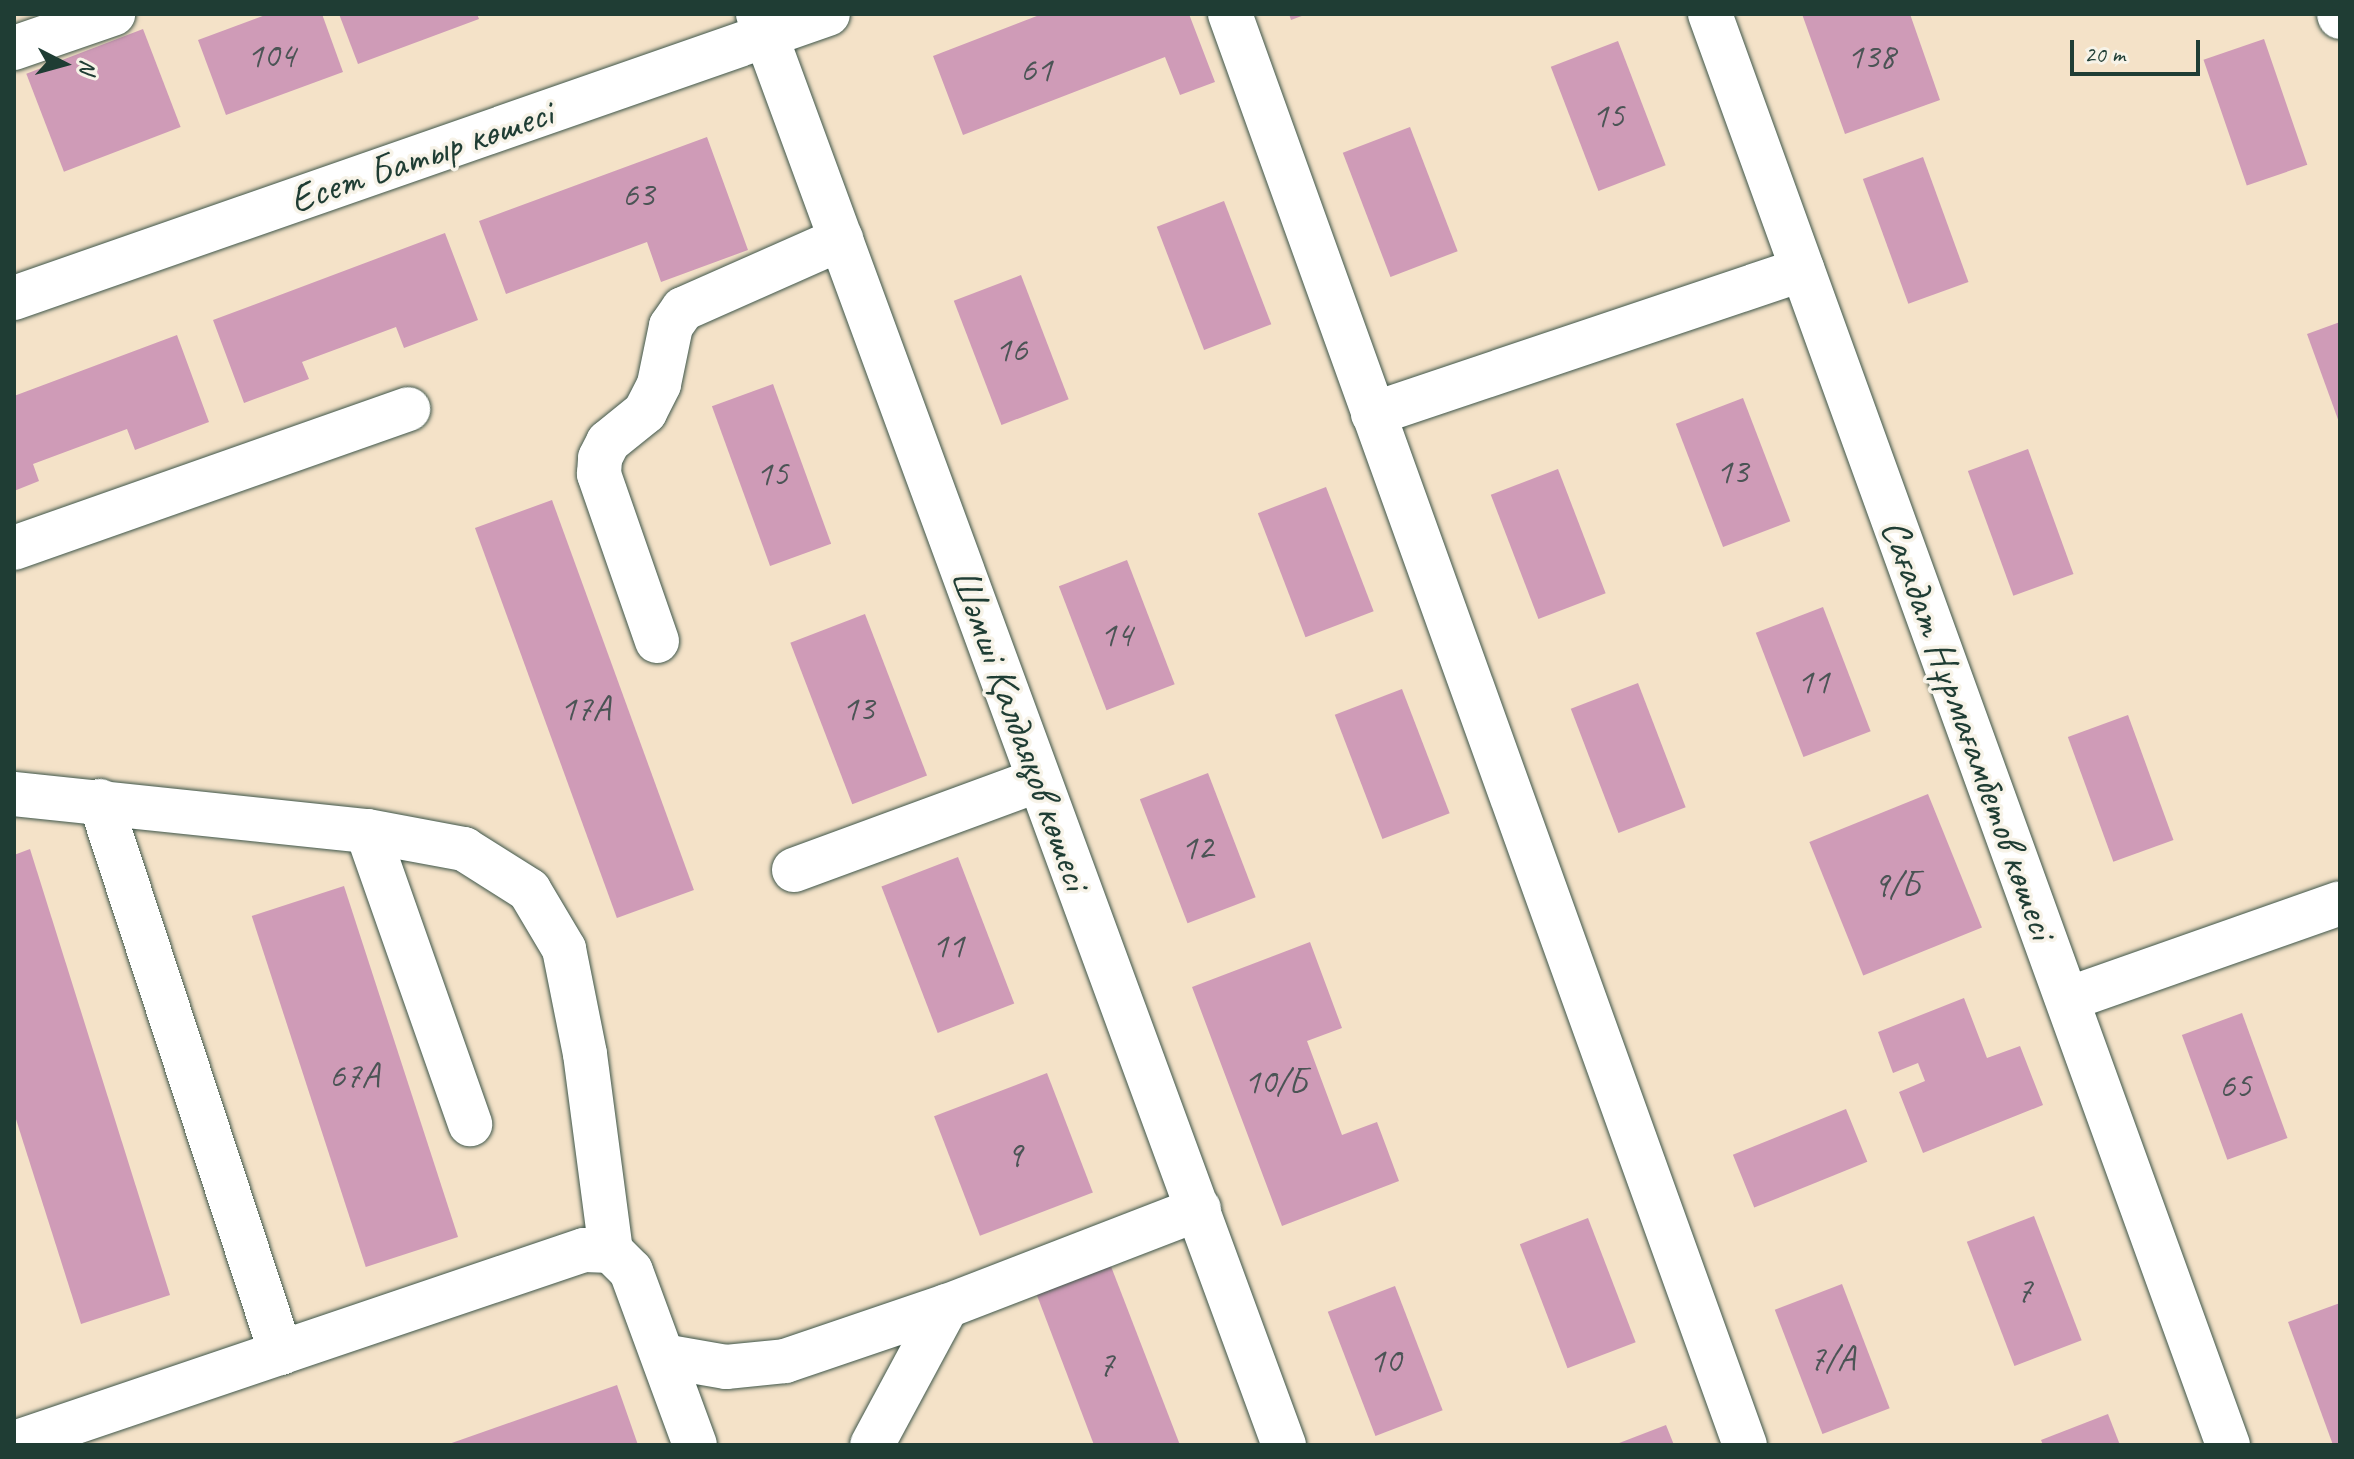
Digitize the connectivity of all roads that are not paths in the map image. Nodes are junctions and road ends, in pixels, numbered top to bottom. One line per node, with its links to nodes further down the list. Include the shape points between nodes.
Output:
1 (828, 14): 5 (street, Есет Батыр көшесі)
2 (1230, 14): 11 (street)
3 (1710, 14): 8 (street, Сағадат Нұрмағамбетов көшесі)
4 (89, 18): 6 (street)
5 (762, 25): 7 (street, Шәмші Қалдаяқов көшесі); 9 (street, Есет Батыр көшесі)
6 (14, 48)
7 (841, 239): 13 (street, via 683,309 671,326 659,384 645,412 608,442 600,458 599,474); 14 (street, Шәмші Қалдаяқов көшесі)
8 (1802, 270): 11 (street); 20 (street, Сағадат Нұрмағамбетов көшесі)
9 (14, 298)
10 (408, 409): 12 (street)
11 (1373, 414): 31 (street)
12 (14, 548)
13 (657, 641)
14 (1039, 780): 18 (street); 22 (street, Шәмші Қалдаяқов көшесі)
15 (14, 794): 16 (street)
16 (100, 801): 17 (street); 25 (street)
17 (367, 831): 21 (street); 23 (street, via 464,849 529,890 564,949 585,1054)
18 (794, 870)
19 (2340, 903): 20 (street)
20 (2068, 999): 32 (street, Сағадат Нұрмағамбетов көшесі)
21 (470, 1124)
22 (1199, 1209): 24 (street); 30 (street, Шәмші Қалдаяқов көшесі)
23 (611, 1251): 25 (street, via 584,1250); 26 (street, via 631,1271)
24 (947, 1306): 26 (street, via 785,1361 726,1367); 29 (street)
25 (281, 1353): 27 (street)
26 (663, 1356): 28 (street)
27 (14, 1443)
28 (695, 1445)
29 (872, 1445)
30 (1284, 1445)
31 (1745, 1445)
32 (2228, 1445)

